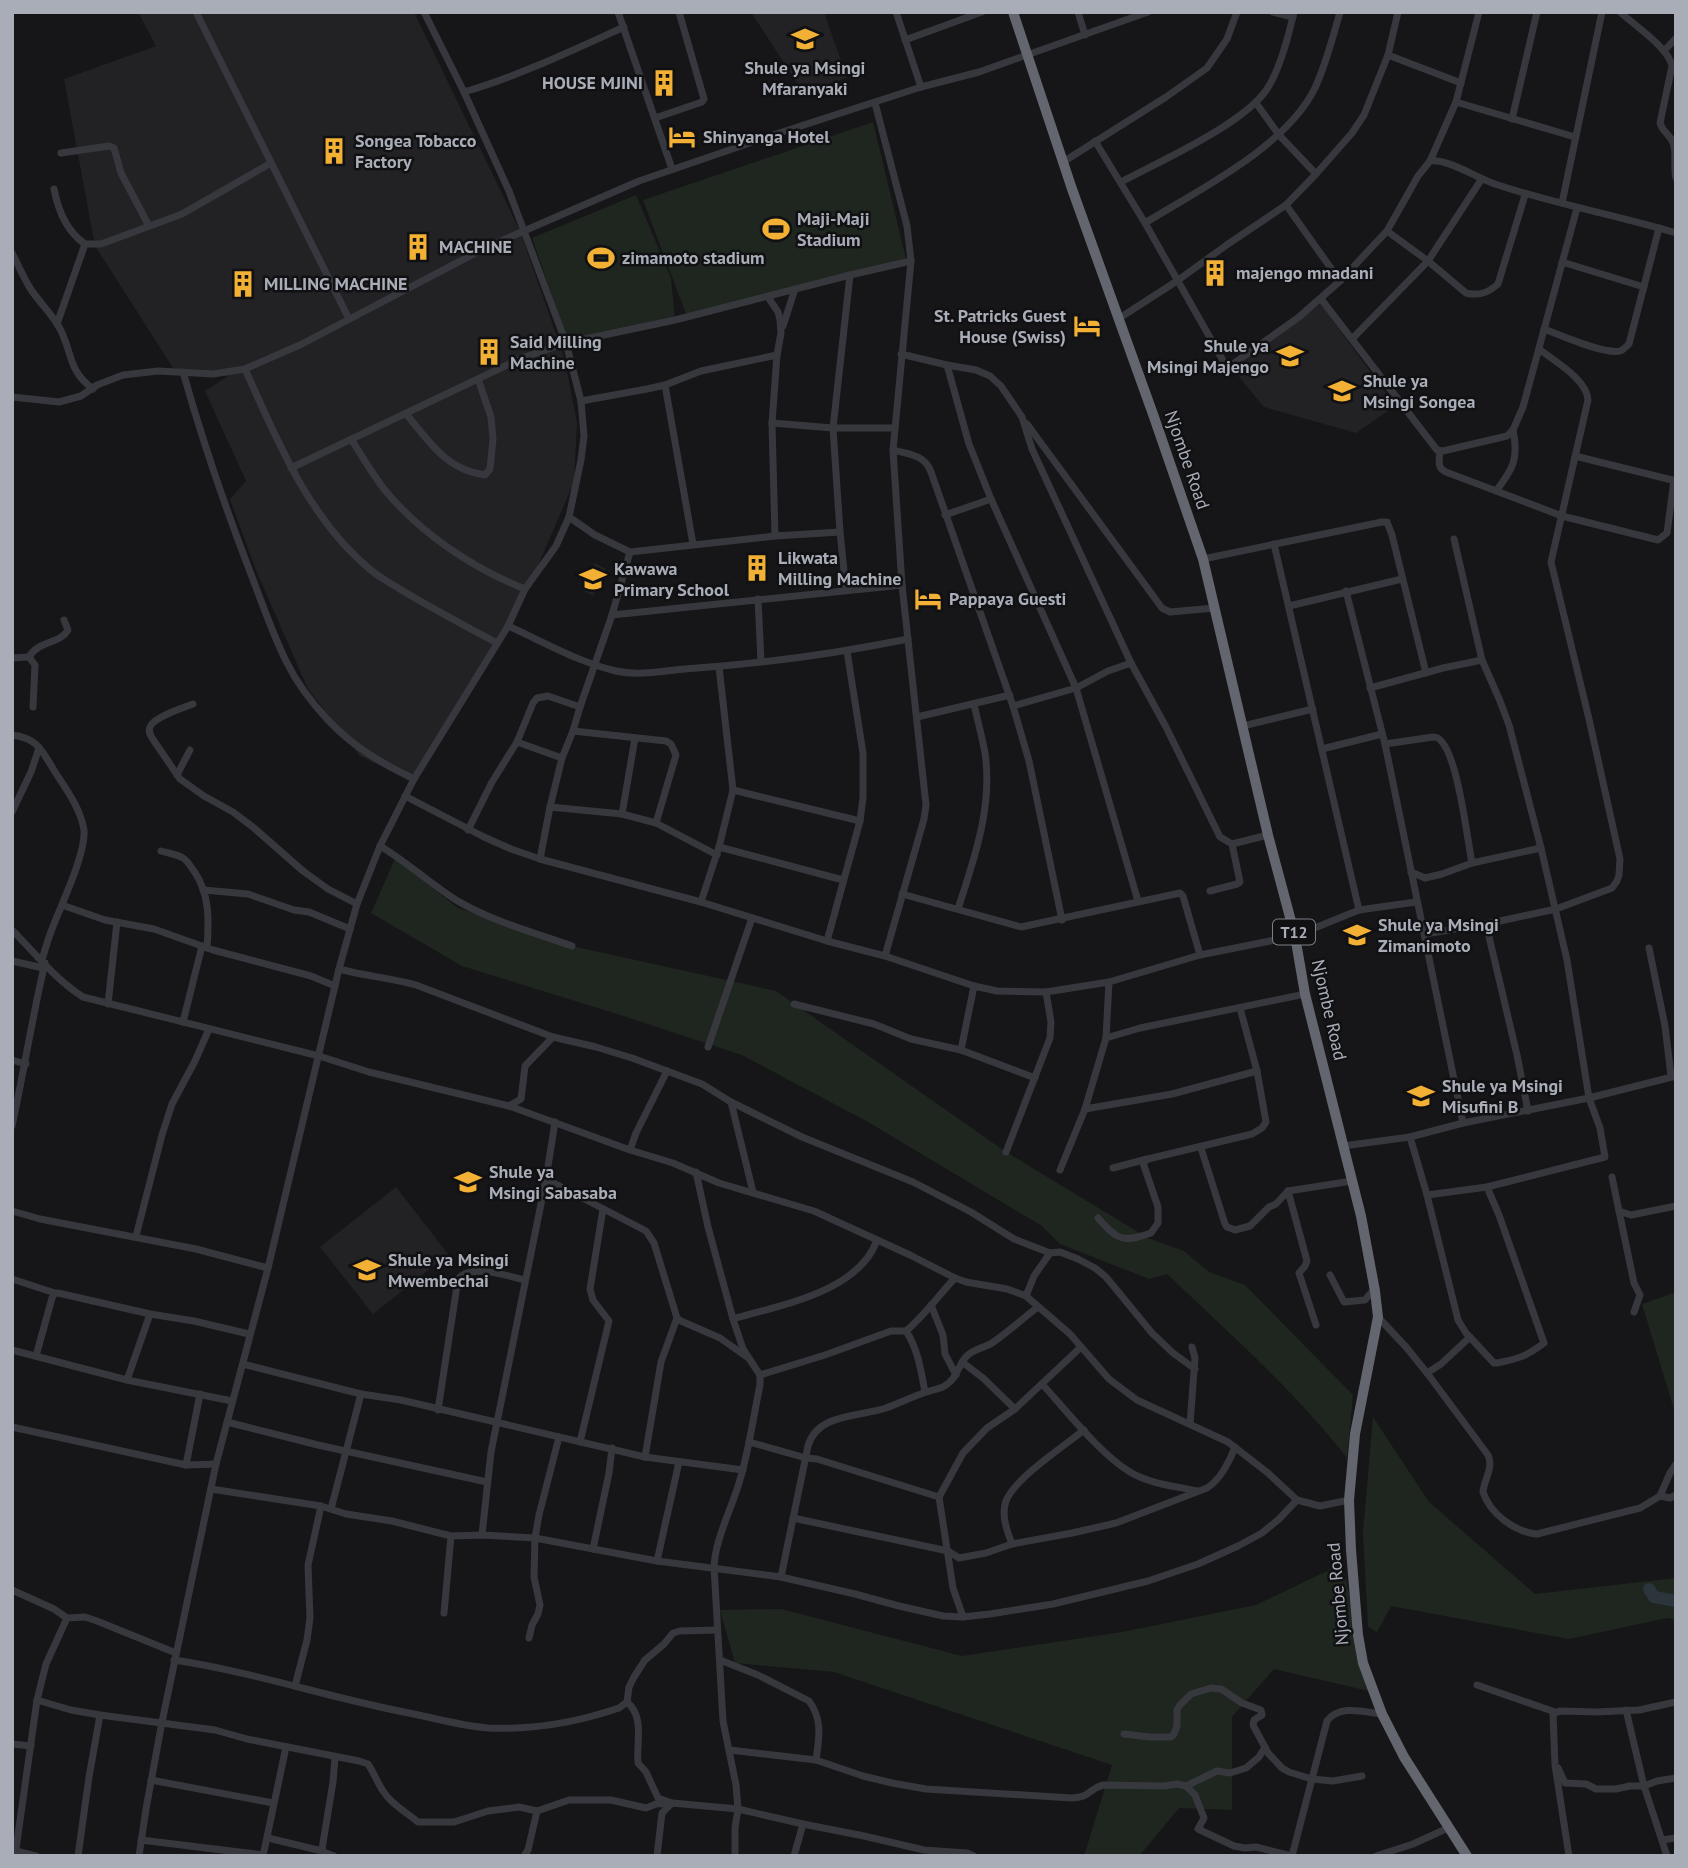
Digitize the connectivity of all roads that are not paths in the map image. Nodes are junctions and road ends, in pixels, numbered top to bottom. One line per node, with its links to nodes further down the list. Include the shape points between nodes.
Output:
1 (197, 12): 42 (street)
2 (424, 12): 30 (street)
3 (618, 12): 21 (street)
4 (679, 12): 34 (street, via 704,99)
5 (896, 12): 24 (street)
6 (954, 12): 20 (street)
7 (982, 12): 20 (street)
8 (1013, 12): 27 (highway, Njombe Road / T12)
9 (1077, 12): 22 (street)
10 (1149, 12): 22 (street)
11 (1237, 12): 38 (street, via 1227,39 1207,68)
12 (1273, 12): 19 (street)
13 (1340, 12): 36 (street, via 1314,90)
14 (1398, 12): 26 (street)
15 (1479, 12): 28 (street)
16 (1537, 12): 35 (street)
17 (1602, 12): 37 (street)
18 (1620, 12): 25 (street)
19 (1294, 15): 33 (street, via 1268,88)
20 (957, 21): 24 (street)
21 (624, 27): 30 (street); 34 (street)
22 (1085, 35): 27 (street)
23 (1676, 38): 25 (street)
24 (905, 40): 29 (street)
25 (1664, 51): 45 (street, via 1672,66 1660,124 1674,145)
26 (1388, 55): 28 (street); 44 (street, via 1364,115)
27 (1027, 56): 29 (street); 41 (highway, Njombe Road / T12)
28 (1461, 83): 31 (street)
29 (921, 87): 32 (street)
30 (464, 92): 56 (street)
31 (1456, 102): 35 (street); 40 (street)
32 (875, 103): 43 (street); 61 (street, via 907,226)
33 (1256, 103): 36 (street); 47 (street, via 1228,124)
34 (655, 118): 43 (street)
35 (1512, 119): 37 (street)
36 (1279, 135): 44 (street); 53 (street)
37 (1575, 138): 50 (street)
38 (1095, 141): 41 (street); 47 (street)
39 (61, 153): 54 (street, via 114,148 121,173)
40 (1430, 161): 46 (street, via 1438,160); 57 (street)
41 (1063, 162): 72 (highway, Njombe Road / T12)
42 (271, 163): 54 (street, via 190,210); 71 (street)
43 (672, 169): 56 (street)
44 (1316, 174): 51 (street)
45 (1676, 178)
46 (1481, 180): 49 (street); 62 (street)
47 (1121, 183): 53 (street)
48 (54, 189): 59 (street, via 61,217)
49 (1525, 195): 50 (street); 62 (street, via 1498,284 1490,292 1466,293)
50 (1562, 203): 52 (street)
51 (1286, 205): 65 (street); 66 (street)
52 (1577, 208): 55 (street); 63 (street)
53 (1145, 223): 65 (street)
54 (149, 226): 59 (street, via 101,244)
55 (1659, 228): 58 (street); 67 (street)
56 (523, 231): 71 (street); 77 (street)
57 (1387, 232): 62 (street); 66 (street)
58 (1676, 233)
59 (85, 244): 73 (street)
60 (12, 253): 73 (street, via 29,287)
61 (911, 261): 64 (street); 79 (street)
62 (1428, 261): 76 (street)
63 (1562, 262): 67 (street); 74 (street)
64 (850, 275): 68 (street); 92 (street)
65 (1177, 281): 70 (street, via 1230,366); 72 (street)
66 (1340, 281): 70 (street)
67 (1644, 287): 74 (street, via 1629,344 1621,351 1596,348)
68 (795, 289): 69 (street); 75 (street)
69 (768, 297): 75 (street, via 778,312); 77 (street)
70 (1321, 299): 76 (street)
71 (349, 319): 82 (street)
72 (1118, 319): 112 (highway, Njombe Road / T12)
73 (57, 324): 86 (street, via 72,365)
74 (1544, 329): 78 (street)
75 (781, 333): 80 (street)
76 (1352, 339): 97 (street)
77 (566, 343): 84 (street); 88 (street)
78 (1539, 349): 94 (street); 98 (street, via 1582,382 1587,393)
79 (901, 354): 81 (street); 93 (street)
80 (777, 355): 85 (street, via 701,371); 91 (street)
81 (947, 365): 90 (street, via 990,376); 102 (street, via 969,444)
82 (245, 369): 83 (street); 99 (street)
83 (183, 372): 86 (street, via 123,375); 159 (street, via 238,539 287,664 341,734 379,762)
84 (478, 379): 89 (street); 89 (street, via 493,439 491,469 485,475 451,463)
85 (666, 385): 88 (street); 109 (street)
86 (93, 388): 87 (street, via 59,402)
87 (12, 397)
88 (581, 401): 105 (street, via 584,436)
89 (406, 414): 95 (street)
90 (1022, 417): 120 (street, via 1162,608 1170,612); 131 (street, via 1032,449)
91 (772, 423): 92 (street); 107 (street)
92 (833, 428): 93 (street); 106 (street)
93 (894, 428): 96 (street)
94 (1513, 430): 97 (street, via 1503,437); 101 (street, via 1512,470)
95 (351, 439): 99 (street); 115 (street, via 383,487 424,529 500,579)
96 (893, 450): 103 (street, via 928,463); 114 (street)
97 (1440, 452): 101 (street, via 1443,471)
98 (1575, 456): 100 (street); 104 (street)
99 (292, 468): 125 (street, via 336,535 374,572)
100 (1675, 481): 104 (street, via 1667,533 1658,540)
101 (1496, 491): 104 (street)
102 (991, 499): 103 (street); 135 (street)
103 (945, 515): 137 (street)
104 (1562, 516): 146 (street, via 1551,562)
105 (569, 517): 111 (street); 115 (street, via 556,546)
106 (840, 532): 107 (street); 116 (street)
107 (775, 536): 109 (street)
108 (1454, 539): 129 (street)
109 (693, 544): 111 (street)
110 (1274, 544): 112 (street); 113 (street, via 1387,523); 119 (street)
111 (630, 552): 121 (street)
112 (1203, 559): 120 (highway, Njombe Road / T12)
113 (1402, 579): 117 (street); 134 (street)
114 (902, 585): 116 (street); 124 (street)
115 (525, 589): 123 (street)
116 (846, 590): 118 (street)
117 (1346, 591): 119 (street); 136 (street)
118 (758, 599): 121 (street); 130 (street)
119 (1289, 606): 144 (street)
120 (1215, 608): 147 (highway, Njombe Road / T12)
121 (612, 615): 132 (street)
122 (64, 620): 127 (street, via 65,635 37,648)
123 (508, 626): 125 (street); 132 (street)
124 (908, 639): 126 (street); 145 (street)
125 (497, 643): 159 (street)
126 (847, 652): 130 (street); 165 (street, via 863,753)
127 (29, 657): 128 (street); 141 (street, via 35,665)
128 (12, 658)
129 (1482, 660): 134 (street); 171 (street, via 1510,725)
130 (761, 661): 133 (street)
131 (1132, 663): 135 (street); 169 (street, via 1218,833)
132 (594, 665): 133 (street, via 629,673); 142 (street)
133 (719, 667): 160 (street)
134 (1426, 673): 136 (street)
135 (1076, 688): 140 (street); 181 (street)
136 (1370, 688): 149 (street)
137 (1010, 695): 139 (street); 140 (street)
138 (193, 704): 158 (street, via 149,728)
139 (974, 705): 145 (street); 186 (street, via 985,754 985,807)
140 (1013, 706): 190 (street)
141 (33, 707)
142 (580, 707): 148 (street); 152 (street, via 548,696 537,698)
143 (1594, 707): 146 (street)
144 (1313, 709): 147 (street); 155 (street)
145 (917, 717): 180 (street, via 926,805)
146 (1589, 719): 187 (street, via 1620,859 1619,874 1612,888)
147 (1243, 726): 168 (highway, Njombe Road / T12)
148 (573, 731): 151 (street); 157 (street)
149 (1382, 734): 153 (street); 155 (street)
150 (12, 735): 154 (street, via 30,739)
151 (635, 738): 164 (street); 166 (street, via 666,741 676,755)
152 (517, 742): 157 (street); 167 (street)
153 (1385, 744): 175 (street, via 1433,737 1443,743 1453,765); 176 (street)
154 (40, 748): 163 (street); 185 (street, via 75,804 83,830)
155 (1322, 749): 188 (street)
156 (190, 750): 158 (street)
157 (562, 758): 162 (street)
158 (177, 775): 184 (street, via 233,812 328,889)
159 (414, 779): 161 (street)
160 (733, 790): 165 (street); 173 (street)
161 (405, 796): 167 (street); 170 (street)
162 (550, 807): 164 (street); 174 (street)
163 (12, 812)
164 (622, 814): 166 (street)
165 (860, 821): 177 (street)
166 (656, 823): 173 (street)
167 (468, 830): 174 (street)
168 (1268, 835): 169 (street); 196 (highway, Njombe Road / T12)
169 (1232, 844): 179 (street, via 1240,882)
170 (380, 846): 184 (street); 198 (street, via 474,910)
171 (1541, 848): 175 (street); 187 (street)
172 (161, 851): 178 (street, via 187,861)
173 (718, 851): 177 (street); 182 (street)
174 (540, 859): 182 (street)
175 (1472, 863): 176 (street, via 1424,878)
176 (1411, 872): 183 (street)
177 (843, 880): 197 (street)
178 (204, 890): 193 (street, via 248,894); 199 (street, via 208,908)
179 (1210, 891)
180 (902, 894): 186 (street); 202 (street)
181 (1138, 901): 190 (street); 201 (street, via 1181,894)
182 (701, 902): 189 (street)
183 (1416, 902): 188 (street); 195 (street)
184 (357, 904): 193 (street)
185 (62, 905): 191 (street); 204 (street)
186 (958, 909): 190 (street, via 1021,927)
187 (1556, 909): 192 (street); 227 (street)
188 (1359, 910): 196 (street)
189 (752, 918): 197 (street); 218 (street)
190 (1062, 920)
191 (117, 922): 199 (street); 211 (street)
192 (1486, 924): 195 (street); 231 (street)
193 (350, 929): 205 (street)
194 (12, 930): 204 (street)
195 (1425, 934): 233 (street)
196 (1295, 936): 201 (street); 210 (highway, Njombe Road / T12)
197 (827, 941): 202 (street)
198 (572, 946)
199 (204, 947): 207 (street); 214 (street)
200 (1649, 948): 225 (street)
201 (1200, 955): 206 (street)
202 (885, 956): 208 (street)
203 (12, 961): 204 (street)
204 (43, 963): 211 (street, via 83,997); 222 (street)
205 (339, 969): 207 (street); 216 (street, via 416,985)
206 (1109, 982): 209 (street); 217 (street)
207 (335, 986): 220 (street)
208 (974, 986): 209 (street); 219 (street)
209 (1046, 992): 226 (street, via 1050,1038)
210 (1305, 994): 213 (street); 236 (highway, Njombe Road / T12)
211 (108, 1004): 214 (street)
212 (794, 1004): 219 (street, via 874,1024 911,1040)
213 (1240, 1008): 217 (street); 224 (street)
214 (183, 1022): 215 (street)
215 (209, 1029): 220 (street); 256 (street, via 172,1104)
216 (553, 1037): 223 (street); 229 (street, via 525,1066 521,1099)
217 (1106, 1038): 230 (street)
218 (708, 1047)
219 (961, 1049): 226 (street)
220 (319, 1056): 229 (street); 259 (street)
221 (12, 1059): 222 (street)
222 (26, 1064): 234 (street)
223 (667, 1070): 228 (street); 238 (street)
224 (1257, 1071): 230 (street, via 1172,1094); 237 (street, via 1266,1122 1262,1128)
225 (1674, 1076): 227 (street)
226 (1035, 1078): 239 (street)
227 (1589, 1098): 231 (street); 247 (street, via 1605,1157)
228 (732, 1102): 249 (street); 258 (street, via 913,1182 1014,1239)
229 (509, 1106): 232 (street)
230 (1085, 1109): 242 (street)
231 (1528, 1111): 233 (street)
232 (555, 1122): 238 (street); 245 (street)
233 (1463, 1124): 235 (street)
234 (12, 1126)
235 (1410, 1137): 236 (street); 250 (street)
236 (1343, 1146): 246 (highway, Njombe Road / T12)
237 (1200, 1148): 240 (street); 248 (street, via 1227,1227 1250,1226)
238 (630, 1150): 243 (street)
239 (1006, 1152)
240 (1148, 1159): 241 (street); 255 (street, via 1143,1163 1158,1207 1158,1223 1151,1233 1117,1237)
241 (1113, 1168)
242 (1059, 1170)
243 (696, 1172): 249 (street); 273 (street)
244 (1612, 1177): 254 (street)
245 (546, 1179): 252 (street); 263 (street)
246 (1352, 1181): 248 (street); 264 (highway, Njombe Road / T12)
247 (1487, 1187): 250 (street); 277 (street, via 1544,1343 1530,1354 1496,1363)
248 (1288, 1191): 274 (street, via 1307,1261 1299,1273)
249 (753, 1192): 257 (street, via 814,1211)
250 (1427, 1195): 277 (street, via 1458,1320)
251 (1676, 1206): 254 (street, via 1631,1215)
252 (603, 1209): 272 (street, via 650,1235); 303 (street, via 590,1289 609,1321)
253 (12, 1210): 256 (street)
254 (1619, 1211): 269 (street, via 1640,1295)
255 (1098, 1218)
256 (136, 1236): 259 (street)
257 (877, 1240): 261 (street); 273 (street, via 872,1254 822,1292)
258 (1050, 1253): 266 (street); 285 (street, via 1060,1252 1095,1268 1152,1333)
259 (268, 1268): 276 (street)
260 (1330, 1275): 264 (street, via 1343,1302 1365,1300)
261 (956, 1278): 266 (street); 267 (street)
262 (12, 1279): 265 (street)
263 (525, 1280): 296 (street, via 474,1270 458,1279); 298 (street)
264 (1375, 1288): 271 (highway, Njombe Road / T12)
265 (55, 1293): 270 (street); 281 (street)
266 (1027, 1296): 268 (street)
267 (931, 1305): 275 (street); 288 (street)
268 (1038, 1307): 278 (street); 283 (street)
269 (1634, 1312)
270 (149, 1314): 276 (street); 289 (street)
271 (1378, 1317): 286 (street); 322 (highway, Njombe Road / T12, via 1355,1434)
272 (677, 1318): 282 (street, via 720,1338); 308 (street, via 661,1362)
273 (733, 1319): 282 (street)
274 (1316, 1325)
275 (906, 1331): 287 (street, via 891,1331); 291 (street)
276 (249, 1334): 284 (street)
277 (1470, 1337): 286 (street)
278 (1081, 1347): 290 (street); 299 (street, via 1124,1392)
279 (1192, 1347): 285 (street)
280 (12, 1350): 281 (street)
281 (36, 1356): 289 (street)
282 (748, 1358): 287 (street)
283 (962, 1362): 288 (street); 295 (street)
284 (243, 1364): 293 (street); 294 (street)
285 (1195, 1369): 299 (street)
286 (1427, 1373): 318 (street, via 1490,1458 1483,1489 1486,1499 1504,1520 1521,1530 1537,1534 1640,1508)
287 (760, 1375): 304 (street)
288 (956, 1375): 291 (street, via 946,1385)
289 (127, 1380): 292 (street)
290 (1042, 1384): 295 (street); 301 (street)
291 (925, 1392): 309 (street, via 883,1409 827,1423 810,1439)
292 (200, 1394): 294 (street); 313 (street)
293 (361, 1394): 296 (street); 307 (street)
294 (232, 1401): 297 (street)
295 (1015, 1409): 320 (street, via 963,1453)
296 (438, 1410): 298 (street)
297 (227, 1422): 307 (street); 311 (street)
298 (497, 1422): 302 (street); 315 (street)
299 (1190, 1424): 305 (street)
300 (12, 1427): 313 (street)
301 (1084, 1430): 317 (street, via 1130,1472); 329 (street, via 1023,1479 1006,1501 1005,1524)
302 (559, 1437): 303 (street); 328 (street)
303 (580, 1441): 306 (street)
304 (749, 1442): 309 (street); 314 (street)
305 (1234, 1447): 317 (street, via 1213,1485); 321 (street)
306 (612, 1448): 308 (street); 330 (street)
307 (346, 1451): 315 (street); 324 (street)
308 (645, 1457): 310 (street)
309 (806, 1458): 320 (street); 325 (street)
310 (679, 1462): 314 (street); 332 (street)
311 (216, 1464): 313 (street); 316 (street)
312 (1676, 1464): 318 (street)
313 (186, 1465)
314 (743, 1470): 333 (street)
315 (487, 1482): 326 (street)
316 (211, 1489): 323 (street); 341 (street)
317 (1198, 1491): 329 (street, via 1116,1523)
318 (1660, 1496): 319 (street)
319 (1676, 1496)
320 (939, 1497): 331 (street)
321 (1297, 1500): 322 (street, via 1320,1506); 337 (street, via 1262,1533 1148,1581 1053,1604)
322 (1349, 1500): 350 (highway, Njombe Road / T12, via 1362,1658)
323 (321, 1506): 324 (street); 344 (street, via 308,1565 309,1629)
324 (331, 1509): 327 (street)
325 (793, 1518): 331 (street); 334 (street)
326 (482, 1535): 327 (street); 328 (street)
327 (451, 1536): 336 (street)
328 (535, 1538): 330 (street); 340 (street, via 534,1577 540,1605)
329 (1012, 1544): 331 (street, via 959,1558)
330 (593, 1549): 332 (street)
331 (948, 1551): 337 (street)
332 (657, 1561): 333 (street)
333 (713, 1567): 334 (street); 339 (street)
334 (781, 1577): 337 (street)
335 (12, 1590): 338 (street)
336 (444, 1613)
337 (962, 1617)
338 (67, 1618): 341 (street, via 97,1621); 345 (street, via 46,1664)
339 (716, 1630): 342 (street); 346 (street, via 673,1633 634,1676)
340 (529, 1638)
341 (175, 1657): 344 (street); 352 (street)
342 (720, 1660): 358 (street, via 723,1721); 360 (street, via 809,1702 820,1725)
343 (1477, 1685): 349 (street)
344 (295, 1686): 346 (street, via 383,1709 489,1728 557,1723 608,1712)
345 (37, 1700): 351 (street); 355 (street)
346 (627, 1702): 368 (street, via 638,1722 638,1763 658,1797)
347 (1676, 1702): 348 (street)
348 (1626, 1710): 349 (street); 367 (street)
349 (1555, 1712): 361 (street)
350 (1382, 1714): 364 (street, via 1350,1710 1329,1717); 374 (highway, Njombe Road / T12)
351 (100, 1715): 352 (street); 384 (street)
352 (162, 1723): 356 (street); 365 (street)
353 (1124, 1734): 357 (street, via 1171,1737 1184,1700 1216,1688 1261,1710 1253,1725)
354 (12, 1744): 355 (street)
355 (32, 1746): 373 (street)
356 (286, 1746): 359 (street); 369 (street)
357 (1265, 1747): 364 (street, via 1282,1768); 366 (street, via 1246,1768 1217,1771)
358 (730, 1750): 360 (street); 370 (street)
359 (335, 1756): 371 (street, via 368,1765 395,1805 418,1822 454,1822 519,1807); 382 (street, via 323,1849)
360 (816, 1760): 366 (street, via 892,1783 990,1794 1081,1798 1103,1785)
361 (1555, 1765): 367 (street, via 1565,1783 1596,1789); 394 (street)
362 (1362, 1776): 364 (street)
363 (1676, 1778): 367 (street)
364 (1312, 1779): 391 (street)
365 (151, 1780): 369 (street); 377 (street)
366 (1186, 1786): 391 (street, via 1204,1818 1198,1829 1234,1846)
367 (1644, 1786): 378 (street)
368 (672, 1803): 370 (street); 371 (street, via 646,1808 611,1800 569,1800); 387 (street, via 662,1813)
369 (273, 1804): 375 (street)
370 (738, 1809): 372 (street); 388 (street)
371 (537, 1811): 386 (street)
372 (803, 1824): 379 (street); 389 (street)
373 (15, 1825): 380 (street)
374 (1448, 1828): 392 (street); 393 (highway, Njombe Road / T12)
375 (268, 1838): 381 (street); 382 (street)
376 (1676, 1838): 378 (street)
377 (141, 1840): 381 (street); 385 (street)
378 (1662, 1840): 395 (street)
379 (923, 1853): 390 (street)
380 (15, 1854): 383 (street)
381 (263, 1855)
382 (328, 1855)
383 (36, 1856)
384 (78, 1856)
385 (139, 1856)
386 (524, 1856)
387 (657, 1856)
388 (736, 1856)
389 (793, 1856)
390 (974, 1856)
391 (1292, 1856)
392 (1376, 1856)
393 (1466, 1856)
394 (1569, 1856)
395 (1667, 1856)

